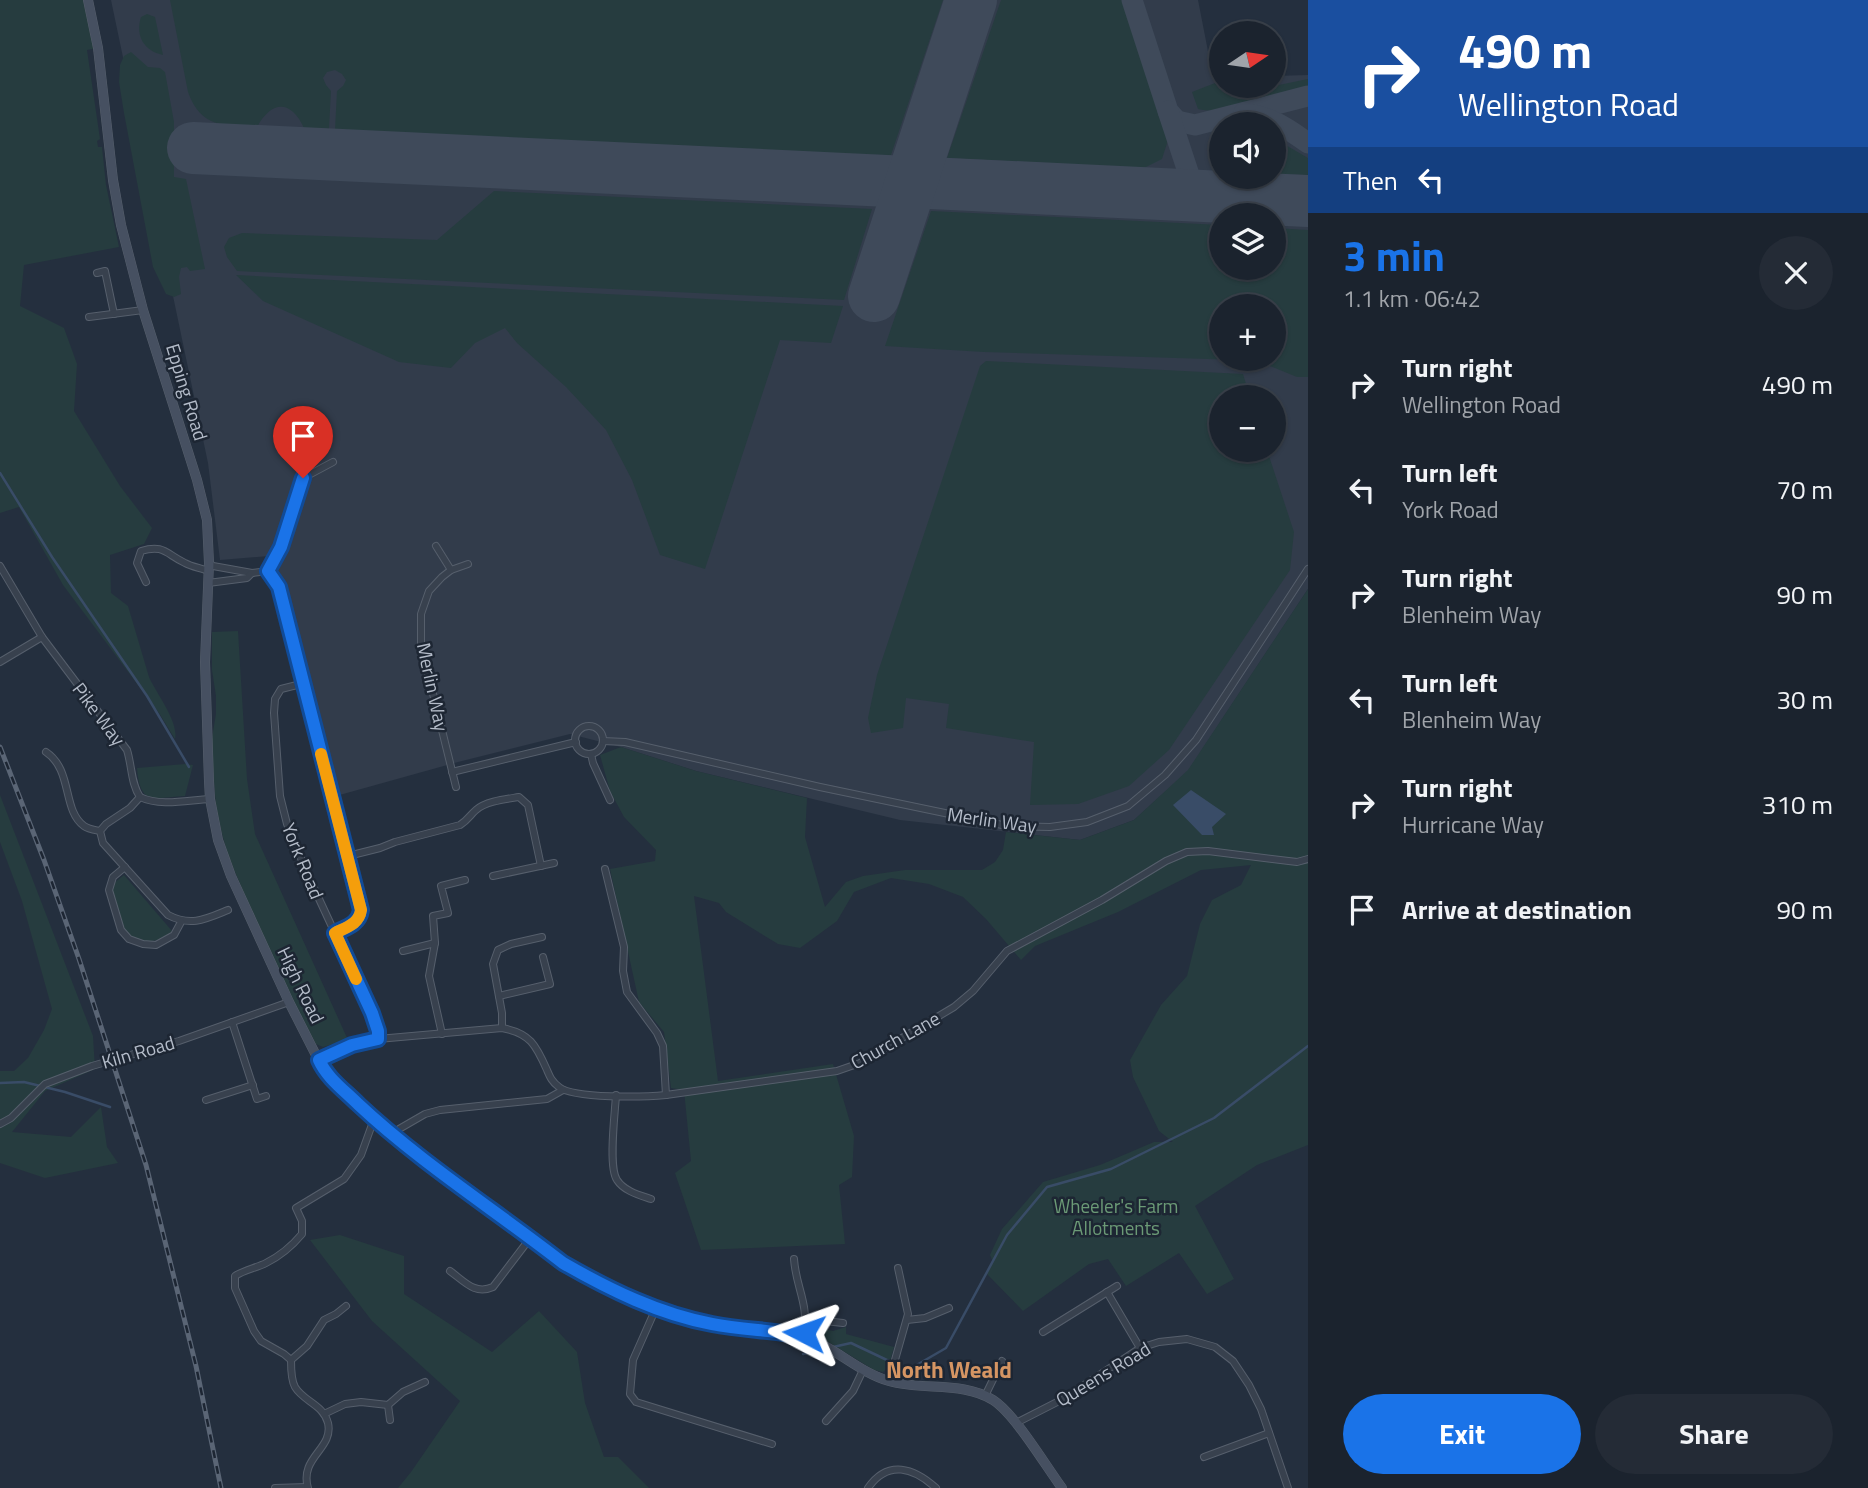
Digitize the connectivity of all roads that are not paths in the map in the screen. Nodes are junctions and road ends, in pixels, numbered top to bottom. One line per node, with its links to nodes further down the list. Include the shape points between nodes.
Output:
1 (89, 0): 3 (main road, Epping Road, via 113,180)
2 (97, 273): 4 (street, via 105,271)
3 (143, 310): 4 (street); 10 (main road, Epping Road, via 204,507)
4 (114, 314): 5 (street)
5 (89, 317)
6 (333, 462): 13 (street, via 303,478 281,547)
7 (436, 547): 12 (street)
8 (468, 564): 12 (street, Merlin Way)
9 (0, 566): 17 (street, Pike Way)
10 (209, 567): 14 (street); 15 (street, via 187,565 153,547 141,551 137,563); 16 (main road, Epping Road)
11 (1308, 569): 20 (street, Merlin Way, via 1196,740 1173,767 1128,806 1087,822 1050,828 1007,826 625,742)
12 (451, 570): 24 (street, Merlin Way, via 429,591 421,614 421,645)
13 (268, 571): 14 (street); 30 (street, via 279,587)
14 (252, 573): 16 (street, via 247,578)
15 (146, 582)
16 (208, 583): 27 (main road, Epping Road, via 205,670)
17 (41, 637): 18 (street); 26 (street, Pike Way, via 127,750)
18 (0, 662)
19 (297, 685): 40 (street, York Road, via 281,689 275,699 280,796 294,843)
20 (603, 741): 21 (street, via 590,726 579,731); 23 (street)
21 (576, 742): 23 (street, via 579,750); 24 (street)
22 (46, 752): 29 (street, via 60,765 75,817)
23 (591, 754): 28 (street)
24 (452, 772): 25 (street, Merlin Way)
25 (456, 787)
26 (140, 797): 27 (street, via 160,802); 29 (street)
27 (210, 799): 46 (main road, High Road, via 231,876)
28 (610, 800)
29 (100, 831): 34 (street, via 103,843)
30 (348, 856): 33 (street, via 460,825 477,809 519,797 527,805); 40 (street, via 360,918)
31 (1308, 859): 55 (street, Church Lane, via 1297,862 1187,852 1006,951 954,1007 860,1063 813,1076)
32 (554, 863): 33 (street)
33 (541, 866): 36 (street)
34 (125, 867): 39 (street, via 168,915); 39 (street, via 113,877 109,890 121,930 129,939 156,945 174,935)
35 (605, 869): 55 (street, via 624,947 627,992 663,1046)
36 (493, 876)
37 (465, 880): 42 (street, via 441,886 447,913 433,916)
38 (228, 910): 39 (street)
39 (181, 922)
40 (335, 933): 50 (street, York Road, via 372,1013)
41 (542, 937): 45 (street, via 498,950 492,964)
42 (435, 943): 43 (street); 49 (street, via 429,976)
43 (403, 951)
44 (543, 957): 45 (street, via 550,984)
45 (499, 996): 48 (street)
46 (289, 1002): 47 (street, Kiln Road); 51 (main road, High Road)
47 (232, 1022): 52 (street); 59 (street, Kiln Road, via 45,1084)
48 (502, 1028): 49 (street); 53 (street, via 517,1031 538,1049 550,1079)
49 (442, 1034): 50 (street)
50 (378, 1039): 51 (street)
51 (319, 1060): 58 (main road, High Road, via 333,1081)
52 (253, 1085): 56 (street, via 257,1099); 57 (street)
53 (563, 1090): 54 (street, Church Lane); 60 (street, Church Lane, via 547,1099 440,1110)
54 (616, 1095): 55 (street, Church Lane); 61 (street, via 615,1178 626,1189)
55 (666, 1095)
56 (266, 1096)
57 (206, 1100)
58 (374, 1119): 62 (main road, High Road); 77 (street, via 361,1155 344,1179 296,1208 302,1234 293,1245 234,1276 254,1331 261,1341)
59 (0, 1124)
60 (399, 1129)
61 (651, 1199)
62 (531, 1237): 65 (street, via 494,1287 484,1291 473,1288); 69 (main road, High Road, via 563,1263)
63 (794, 1259): 71 (street)
64 (898, 1268): 72 (street)
65 (450, 1271)
66 (1117, 1286): 67 (street)
67 (1107, 1292): 74 (street); 76 (street)
68 (346, 1306): 77 (street, via 324,1320)
69 (656, 1308): 75 (main road, High Road, via 715,1325); 89 (street, via 633,1360 630,1394 636,1402)
70 (949, 1308): 72 (street)
71 (806, 1319): 73 (street); 75 (street)
72 (907, 1321): 80 (street)
73 (843, 1323)
74 (1043, 1332)
75 (803, 1336): 79 (main road, High Road)
76 (1140, 1348): 87 (street, Queens Road, via 1063,1399); 88 (street, Queens Road, via 1187,1339 1215,1347 1233,1361 1249,1385)
77 (291, 1360): 84 (street, via 294,1386)
78 (1002, 1361): 82 (street)
79 (863, 1370): 80 (main road, High Road); 86 (street, via 853,1391)
80 (889, 1381): 82 (main road, High Road)
81 (425, 1382): 83 (street)
82 (985, 1396): 87 (main road, High Road)
83 (388, 1405): 84 (street, via 345,1404); 85 (street)
84 (324, 1414): 91 (street, via 327,1438 309,1463)
85 (390, 1420)
86 (826, 1421)
87 (1016, 1423): 95 (main road, High Road)
88 (1269, 1433): 90 (street); 96 (street, Queens Road)
89 (772, 1444)
90 (1204, 1457)
91 (308, 1487): 92 (street)
92 (275, 1488)
93 (868, 1488): 94 (street, via 898,1468)
94 (936, 1488)
95 (1062, 1488)
96 (1287, 1488)

